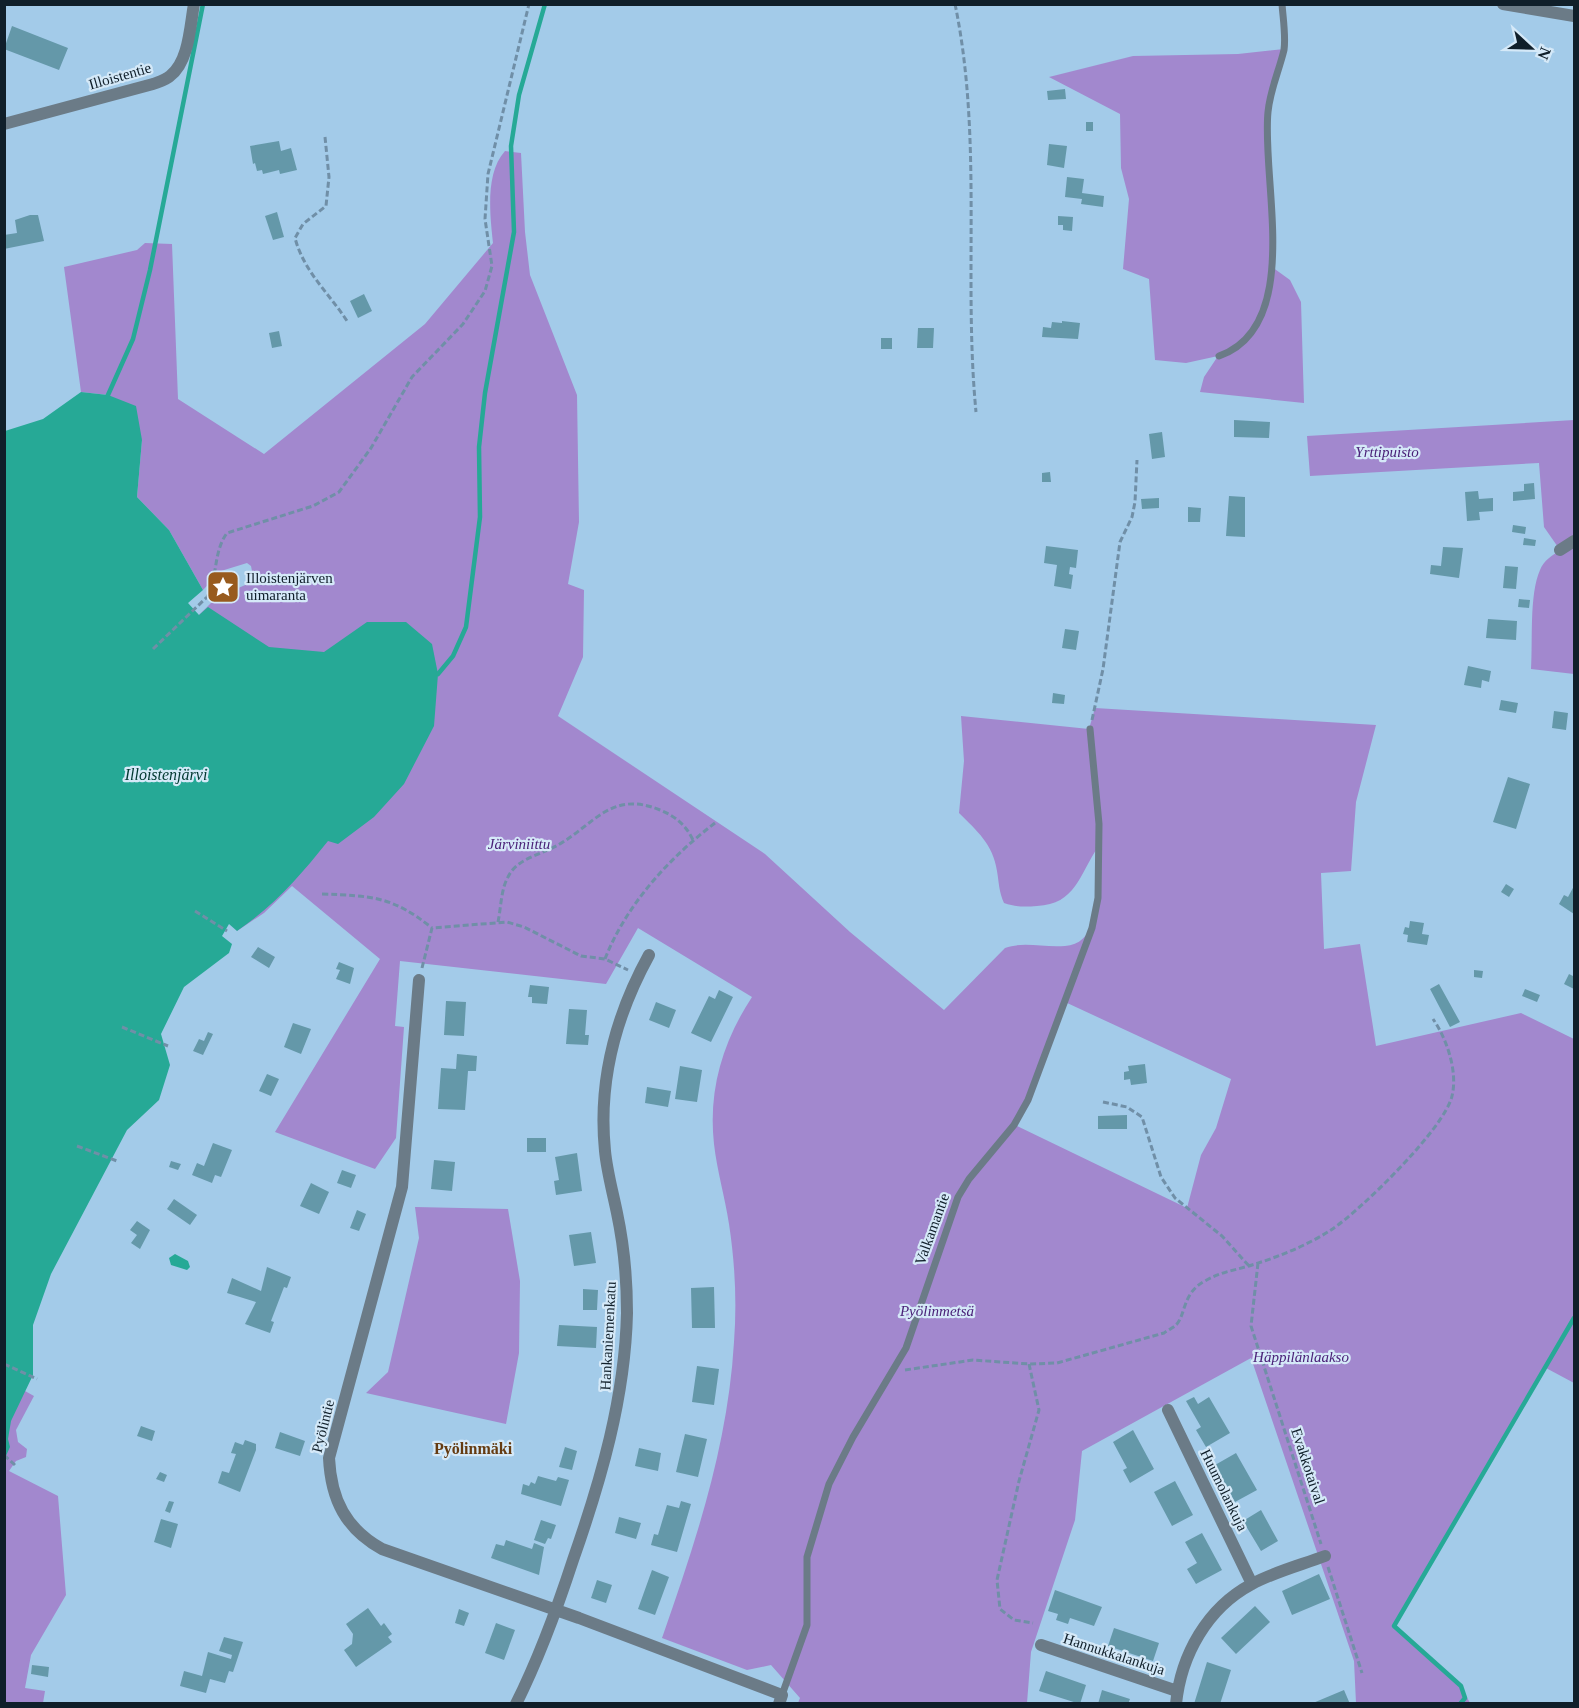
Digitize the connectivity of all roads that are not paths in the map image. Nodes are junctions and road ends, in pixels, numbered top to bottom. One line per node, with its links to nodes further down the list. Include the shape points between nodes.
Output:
1 (194, 4): 5 (street, Illoistentie, via 186,46 171,76)
2 (1281, 4): 6 (lane, via 1284,50 1267,113 1272,267 1257,325 1245,343)
3 (1503, 4): 4 (street)
4 (1575, 16)
5 (4, 124)
6 (1219, 356)
7 (1575, 541): 8 (street)
8 (1560, 550)
9 (1090, 729): 18 (lane, Valkamantie, via 1099,824 1098,898 1092,928 1028,1100 1014,1125 958,1197 906,1348 829,1485 807,1557 807,1625)
10 (649, 955): 15 (street, Hankaniemenkatu, via 617,1028 605,1081 605,1150 626,1274 620,1394 594,1497)
11 (421, 974): 15 (street, Pyölintie, via 402,1187 329,1458 333,1494 355,1529 382,1549)
12 (1168, 1410): 14 (street, Huumolankuja)
13 (1325, 1556): 14 (street)
14 (1252, 1584): 17 (street, via 1231,1598 1204,1627 1184,1666)
15 (556, 1611): 18 (street, Pyölintie); 19 (street, Hankaniemenkatu)
16 (1041, 1645): 17 (street, Hannukkalankuja)
17 (1177, 1690): 20 (street)
18 (781, 1699)
19 (516, 1704)
20 (1176, 1704)

